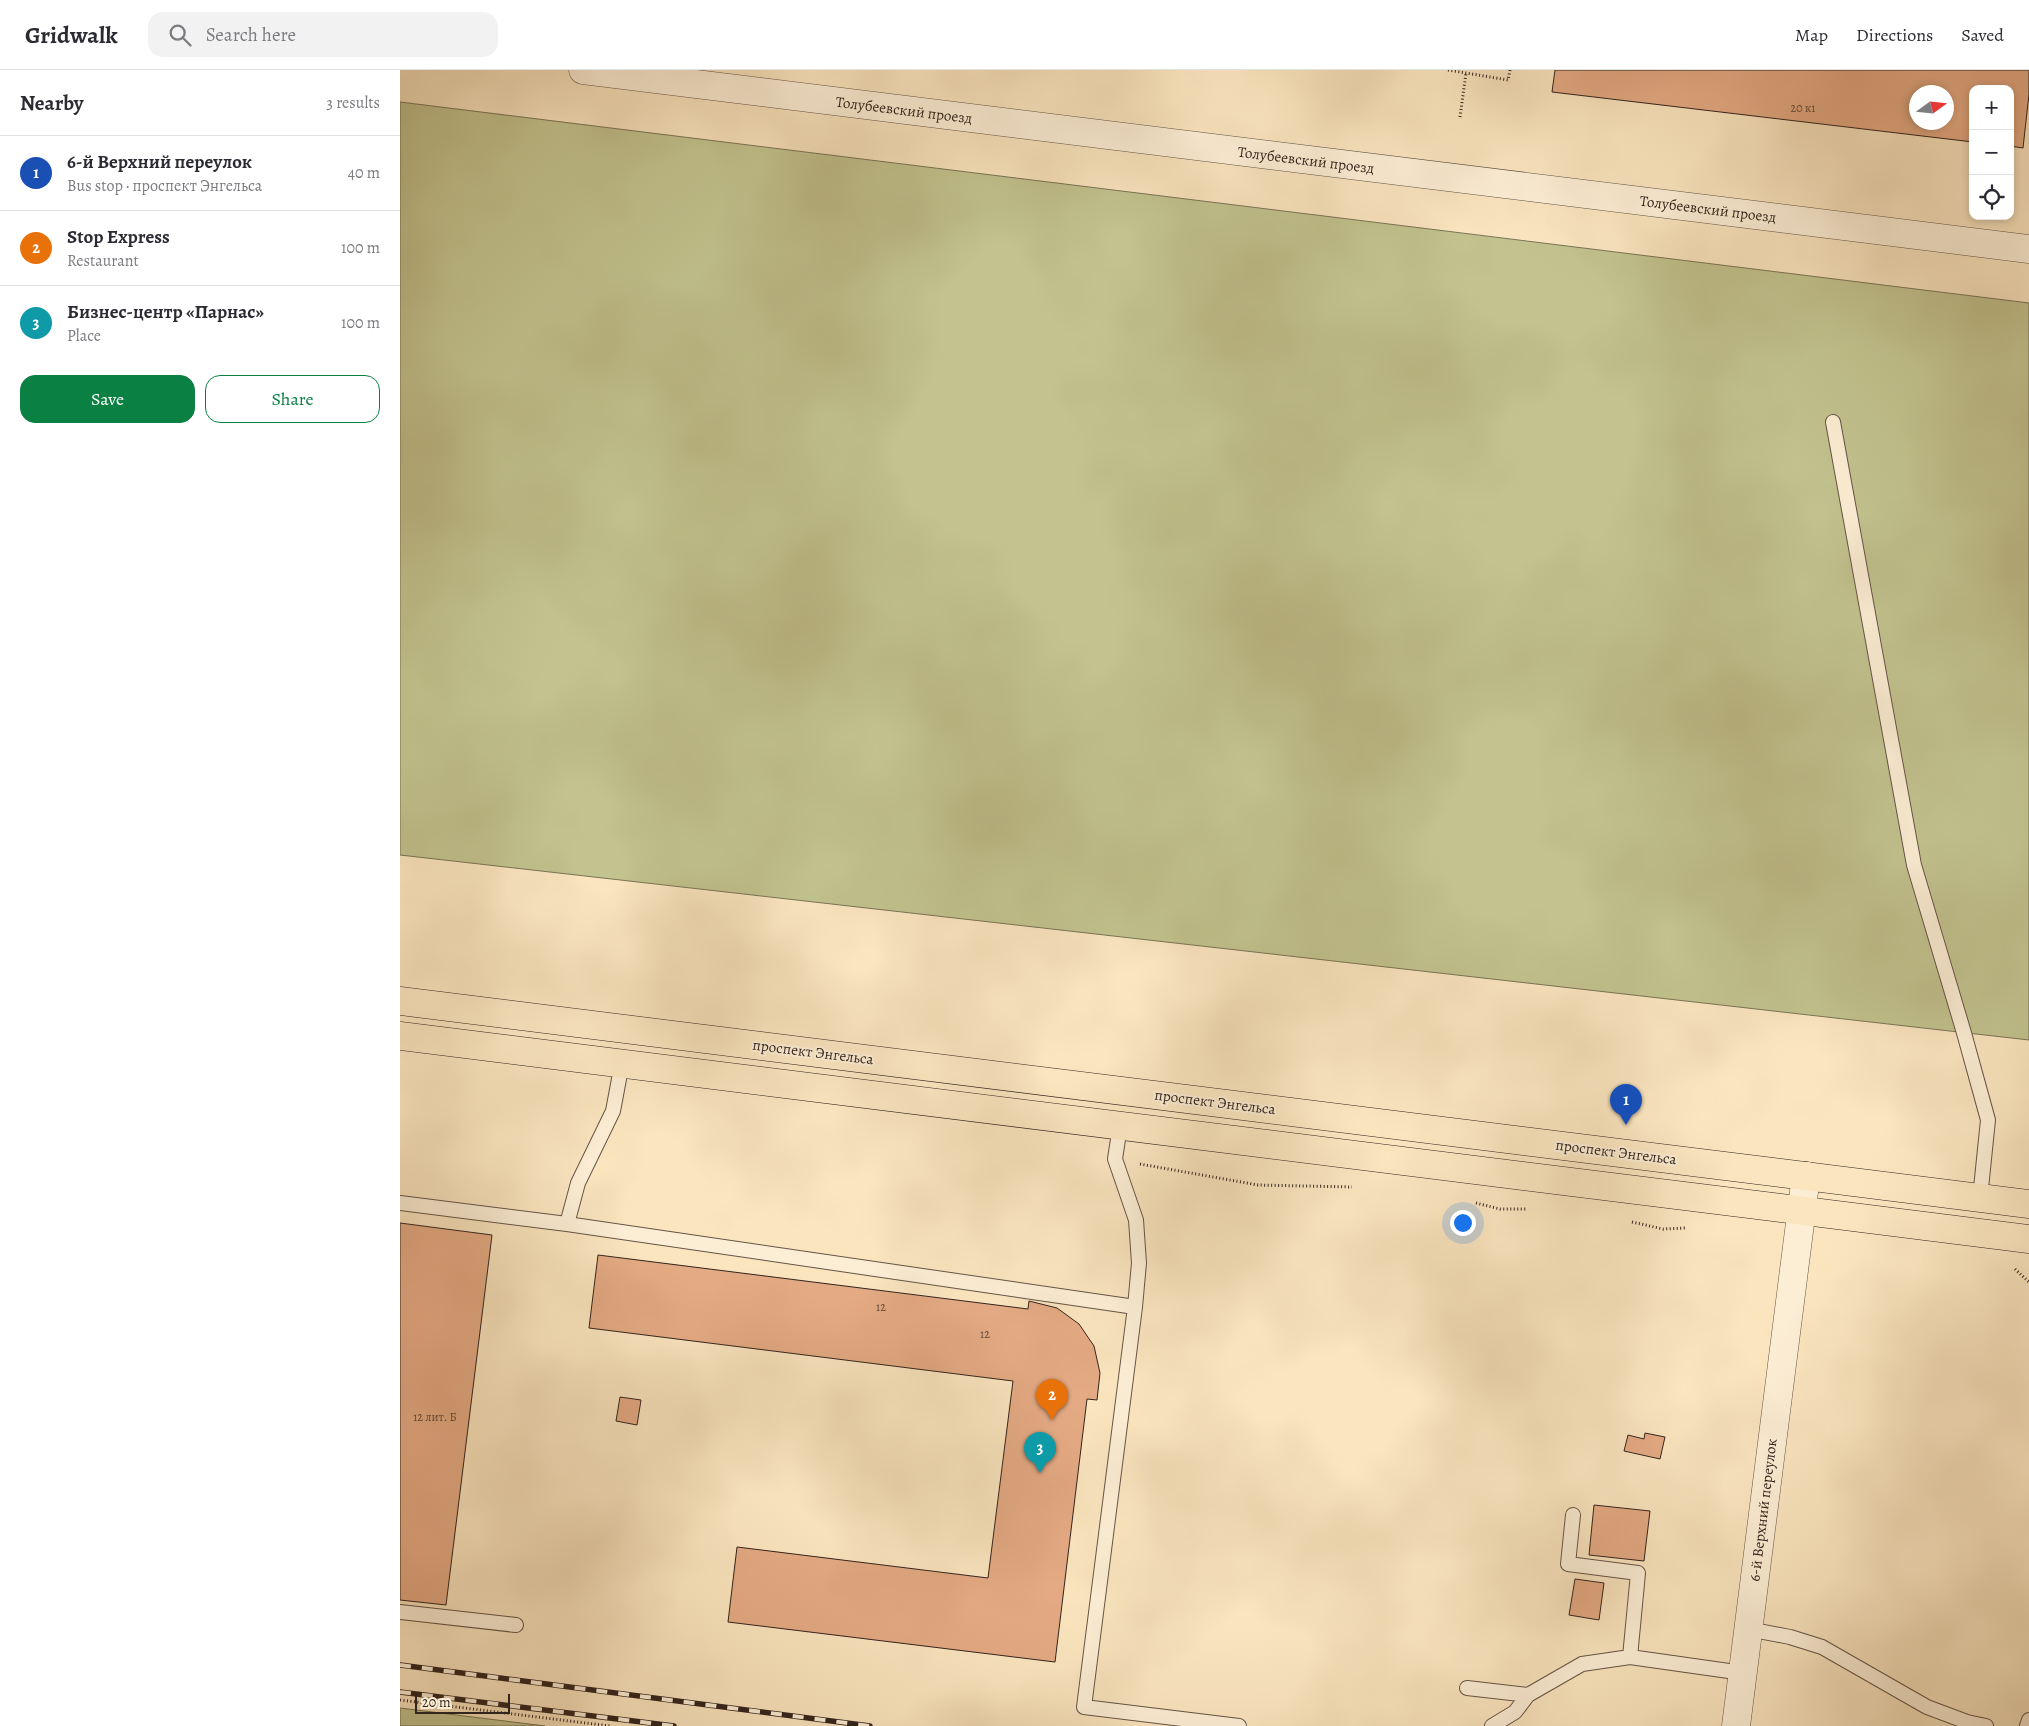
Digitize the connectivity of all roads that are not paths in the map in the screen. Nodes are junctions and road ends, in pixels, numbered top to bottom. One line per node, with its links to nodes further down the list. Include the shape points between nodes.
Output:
1 (583, 70): 2 (street, Толубеевский проезд)
2 (651, 74): 3 (street, Толубеевский проезд)
3 (2029, 249)
4 (1833, 422): 10 (lane, via 1914,865 1988,1120)
5 (400, 1001): 9 (main road, проспект Энгельса)
6 (400, 1036): 7 (main road)
7 (622, 1063): 8 (main road); 14 (lane, via 613,1111 578,1183)
8 (1120, 1126): 13 (main road); 16 (lane, via 1115,1159 1136,1220 1139,1263)
9 (1806, 1176): 10 (main road, проспект Энгельса); 13 (street, 6-й Верхний переулок)
10 (1980, 1198): 12 (main road, проспект Энгельса)
11 (400, 1203): 14 (lane)
12 (2029, 1204)
13 (1801, 1210): 15 (main road); 20 (street, 6-й Верхний переулок)
14 (566, 1224): 16 (lane)
15 (2029, 1239)
16 (1135, 1307): 27 (lane, via 1084,1707)
17 (1573, 1515): 21 (lane, via 1568,1564 1638,1574)
18 (400, 1612): 19 (lane)
19 (516, 1625)
20 (1748, 1629): 22 (street, 6-й Верхний переулок); 26 (lane, via 1822,1647 1927,1707)
21 (1630, 1657): 22 (lane); 24 (lane, via 1582,1664)
22 (1743, 1673): 29 (street, 6-й Верхний переулок)
23 (1467, 1688): 24 (lane)
24 (1528, 1696): 28 (lane, via 1515,1712)
25 (2029, 1720): 31 (lane)
26 (1966, 1724): 30 (lane)
27 (1238, 1726)
28 (1492, 1726)
29 (1736, 1726)
30 (1986, 1726)
31 (2027, 1726)

